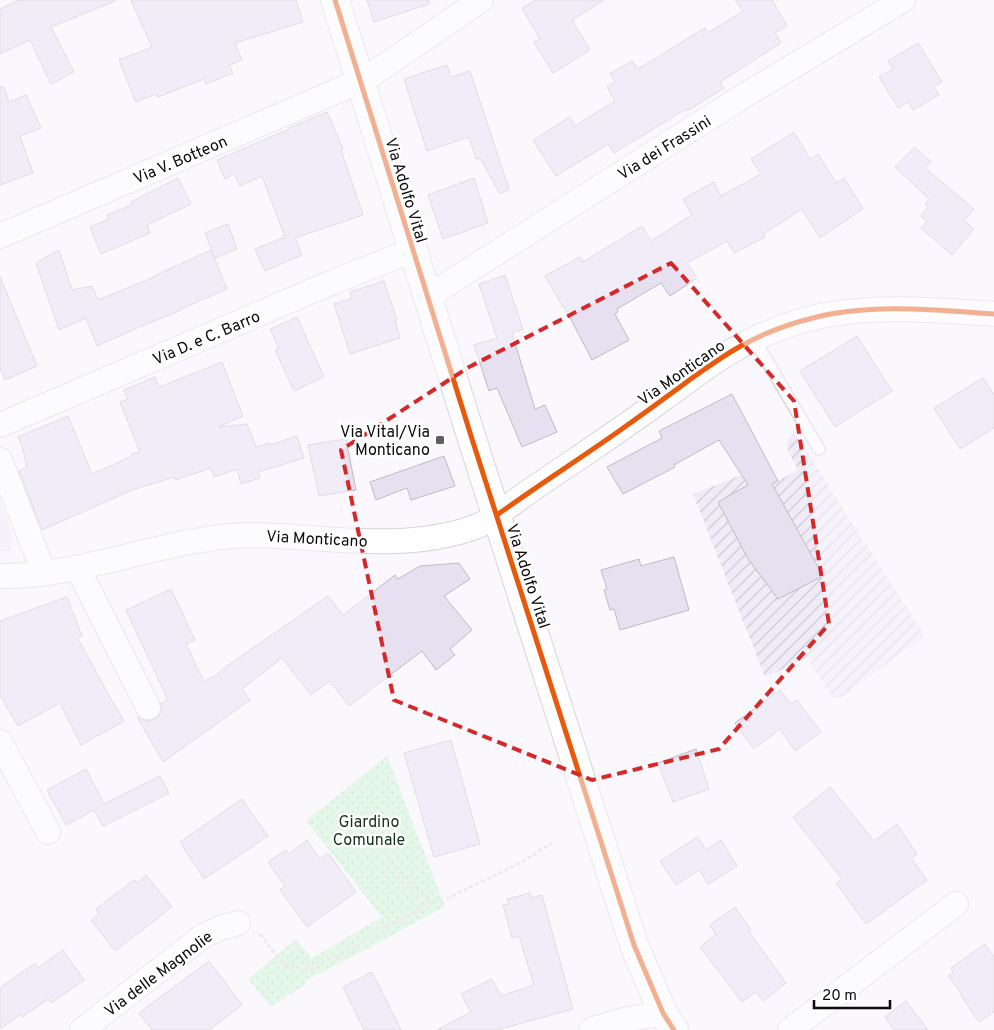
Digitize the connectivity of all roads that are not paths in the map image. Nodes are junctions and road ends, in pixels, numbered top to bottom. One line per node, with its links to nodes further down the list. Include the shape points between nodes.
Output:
1 (335, 0): 4 (street, Via Adolfo Vital)
2 (481, 0): 4 (street, Via V. Botteon)
3 (903, 0): 7 (street, Via dei Frassini, via 742,97)
4 (361, 82): 5 (street, Via V. Botteon); 6 (street, Via Adolfo Vital)
5 (0, 236)
6 (413, 250): 7 (street, Via Adolfo Vital); 10 (street, Via D. e C. Barro)
7 (427, 297): 13 (street, Via Adolfo Vital)
8 (994, 314): 9 (street, Via Monticano, via 925,310 844,312 783,327)
9 (754, 339): 11 (lane); 13 (street, Via Monticano, via 723,356)
10 (0, 425)
11 (819, 449)
12 (0, 460): 15 (street)
13 (497, 515): 14 (street, Via Monticano, via 476,526 424,539 388,542 232,536 183,543); 22 (street, Via Adolfo Vital)
14 (77, 567): 15 (street, Via Monticano); 17 (street)
15 (44, 573): 16 (street, Via Monticano)
16 (0, 576)
17 (148, 707)
18 (0, 742): 19 (street)
19 (48, 832)
20 (956, 904): 25 (street)
21 (238, 923): 23 (street, Via delle Magnolie, via 203,936)
22 (661, 1024): 24 (street, via 624,1020)
23 (82, 1030)
24 (591, 1030)
25 (790, 1030)

